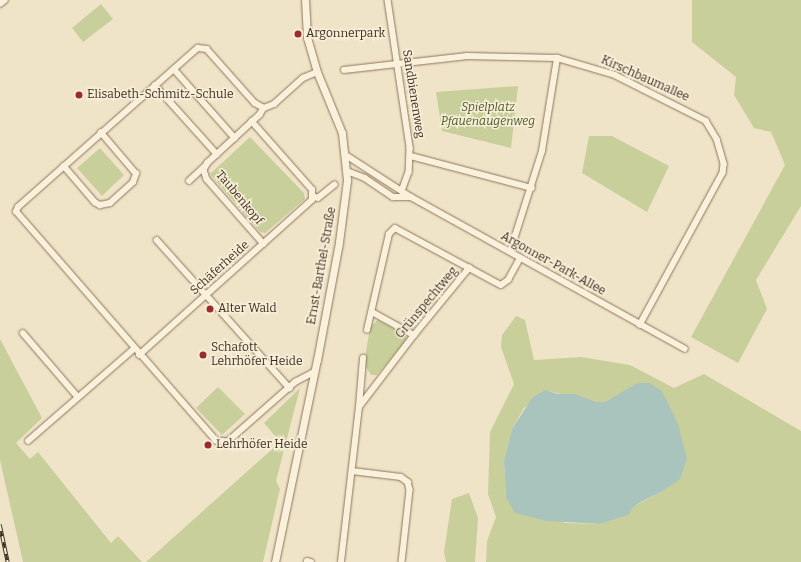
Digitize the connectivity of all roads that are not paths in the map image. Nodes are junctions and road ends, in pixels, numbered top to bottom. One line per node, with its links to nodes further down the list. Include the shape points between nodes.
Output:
1 (5, 0): 4 (street)
2 (305, 0): 9 (street, Ernst-Barthel-Straße, via 307,34)
3 (388, 0): 6 (street, Sandbienenweg)
4 (0, 4)
5 (557, 58): 6 (street, Kirschbaumallee, via 490,55); 23 (street, via 542,151); 34 (street, Kirschbaumallee, via 614,75 697,115 710,126 717,139 724,164 721,178)
6 (397, 62): 8 (street, Kirschbaumallee); 17 (street, Sandbienenweg)
7 (174, 69): 10 (street); 11 (street, via 198,48 203,47 255,103); 14 (street)
8 (344, 70)
9 (317, 72): 11 (street, Taubenkopf, via 303,78 274,104); 16 (street, Ernst-Barthel-Straße, via 335,112)
10 (155, 85): 13 (street); 15 (street, Taubenkopf)
11 (264, 108): 12 (street, Taubenkopf)
12 (252, 122): 14 (street, Taubenkopf); 25 (street, via 312,190)
13 (101, 133): 19 (street); 19 (street, via 136,174 133,182 110,203 100,205 95,202)
14 (235, 138): 15 (street, Taubenkopf)
15 (217, 154): 18 (street, Taubenkopf)
16 (346, 155): 20 (street, Ernst-Barthel-Straße); 24 (street, Argonner-Park-Allee)
17 (411, 156): 23 (street); 24 (street, Sandbienenweg)
18 (208, 163): 21 (street, Taubenkopf); 28 (street, Taubenkopf, via 204,170 207,178)
19 (64, 166): 38 (street, via 18,207 16,212)
20 (347, 171): 26 (street, Argonner-Park-Allee, via 365,178 393,197); 42 (street, Ernst-Barthel-Straße, via 339,242)
21 (189, 181)
22 (334, 185): 25 (street, Schäferheide, via 318,198)
23 (532, 188): 29 (street)
24 (402, 191): 26 (street, Argonner-Park-Allee)
25 (313, 196): 28 (street, Schäferheide, via 310,204)
26 (411, 197): 29 (street, Argonner-Park-Allee)
27 (157, 240): 32 (street)
28 (264, 244): 32 (street, Schäferheide)
29 (510, 252): 30 (street, Argonner-Park-Allee)
30 (520, 258): 31 (street, Grünspechtweg, via 503,284); 34 (street, Argonner-Park-Allee)
31 (469, 268): 33 (street, via 395,228 388,234); 37 (street, Grünspechtweg)
32 (207, 295): 40 (street, Schäferheide); 43 (street)
33 (372, 312): 35 (street); 37 (street)
34 (640, 325): 39 (street, Argonner-Park-Allee)
35 (368, 330)
36 (23, 333): 44 (street)
37 (414, 334): 45 (street, Grünspechtweg)
38 (134, 349): 40 (street); 44 (street)
39 (686, 349)
40 (139, 355): 43 (street, via 216,441 228,442)
41 (363, 358): 45 (street)
42 (314, 372): 43 (street); 48 (street, Ernst-Barthel-Straße)
43 (290, 388)
44 (78, 397): 46 (street)
45 (358, 407): 47 (street)
46 (28, 441)
47 (352, 471): 51 (street); 52 (street, via 401,477 408,482 410,490)
48 (275, 562)
49 (307, 562): 50 (street)
50 (311, 562)
51 (341, 562)
52 (402, 562)

